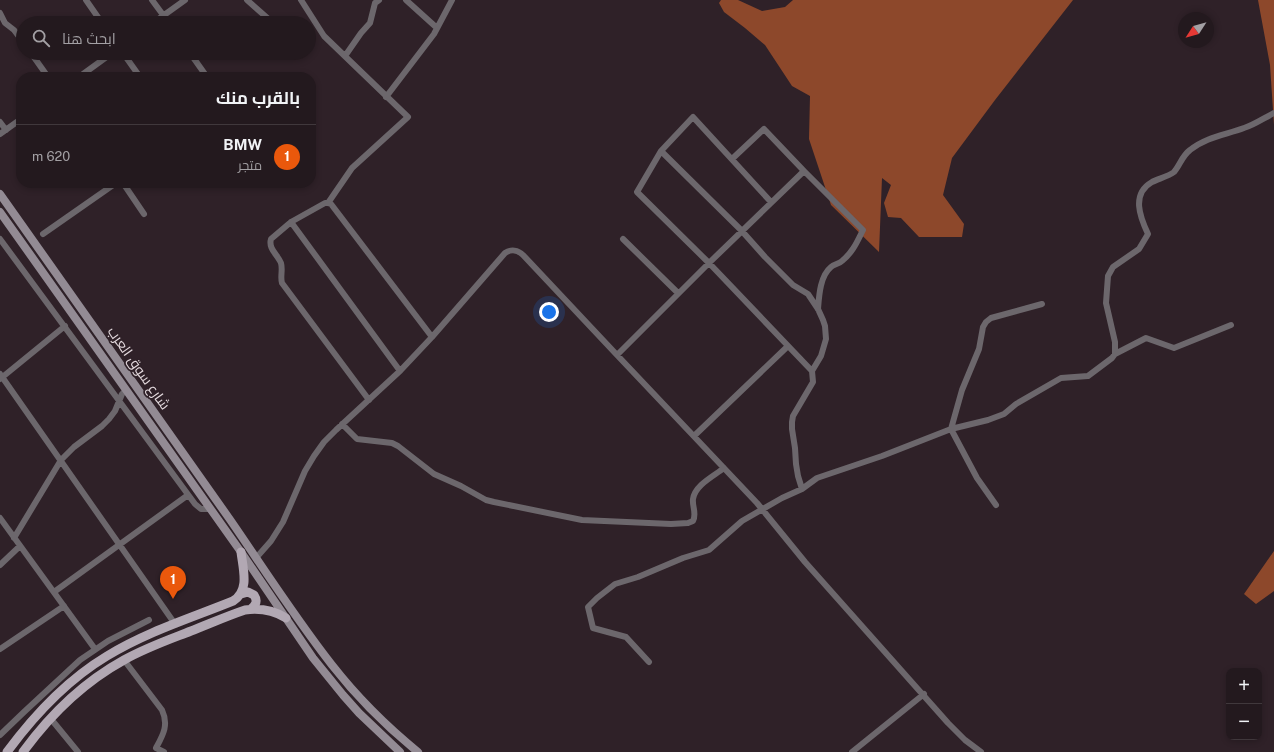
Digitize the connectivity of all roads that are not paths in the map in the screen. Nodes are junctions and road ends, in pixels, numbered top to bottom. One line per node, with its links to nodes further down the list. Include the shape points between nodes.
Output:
1 (86, 0): 11 (street)
2 (152, 0): 10 (street)
3 (185, 0): 10 (street)
4 (247, 0): 12 (street)
5 (301, 0): 13 (street)
6 (406, 0): 15 (street)
7 (452, 0): 15 (street)
8 (376, 1): 17 (street, via 370,23)
9 (0, 13): 16 (street, via 5,23)
10 (164, 15)
11 (97, 16)
12 (265, 16)
13 (311, 16)
14 (316, 23): 17 (street, via 324,36)
15 (437, 28): 26 (street)
16 (16, 33)
17 (345, 56): 26 (street)
18 (36, 60): 22 (street)
19 (102, 60): 23 (street)
20 (128, 60): 24 (street)
21 (195, 60): 25 (street)
22 (44, 72)
23 (86, 72)
24 (136, 72)
25 (203, 72)
26 (386, 97): 39 (street, via 408,117 352,168)
27 (1274, 113): 56 (street, via 1249,126 1201,143 1185,154 1174,172 1151,183 1140,195 1138,210 1148,234 1139,249 1113,267 1108,276 1106,303 1115,342)
28 (0, 122): 30 (street)
29 (16, 123): 30 (street)
30 (6, 130): 31 (street)
31 (0, 134)
32 (661, 151): 33 (street, via 693,117); 43 (street); 48 (street, via 637,192)
33 (732, 159): 34 (street, via 764,129); 38 (street)
34 (804, 171): 38 (street); 51 (street, via 863,230 850,254 831,267 826,275 820,291)
35 (109, 188): 44 (street)
36 (126, 188): 41 (street)
37 (0, 194): 79 (main road, شارع سوق العرب)
38 (771, 202): 43 (street)
39 (328, 203): 42 (street); 54 (street, via 333,206)
40 (0, 212): 61 (main road)
41 (144, 214)
42 (291, 222): 58 (street); 62 (street, via 270,242 280,262 281,280)
43 (742, 230): 48 (street); 51 (street, via 770,262 808,294)
44 (43, 234)
45 (0, 239): 47 (street)
46 (623, 239): 49 (street)
47 (2, 248): 53 (street)
48 (708, 263): 49 (street); 55 (street)
49 (678, 293): 57 (street)
50 (1042, 304): 65 (street, via 991,318 985,323 979,349 962,390)
51 (818, 309): 59 (street, via 825,326 826,339 821,356)
52 (1231, 325): 56 (street, via 1174,348 1146,338)
53 (65, 326): 60 (street); 63 (street)
54 (432, 337): 57 (street, via 502,256 514,250 523,255); 58 (street)
55 (788, 346): 59 (street); 66 (street)
56 (1115, 354): 65 (street, via 1088,376 1061,378 1016,404 1004,414)
57 (617, 356): 66 (street)
58 (400, 371): 62 (street)
59 (812, 371): 69 (street, via 813,382 792,422 798,476)
60 (1, 377): 67 (street)
61 (126, 390): 63 (street); 72 (main road)
62 (369, 400): 64 (street)
63 (119, 402): 67 (street, via 106,423); 70 (street)
64 (342, 424): 68 (street, via 358,439 398,446 434,474 486,500 582,520 688,523 693,521 695,516 693,501 700,486); 79 (street, via 314,456 282,522 271,541)
65 (951, 429): 69 (street, via 817,478); 71 (street, via 977,478)
66 (694, 436): 68 (street)
67 (61, 460): 75 (street); 76 (street)
68 (724, 468): 73 (street)
69 (802, 489): 73 (street)
70 (188, 495): 72 (street, via 199,508); 76 (street)
71 (996, 505)
72 (210, 509): 78 (main road)
73 (763, 510): 91 (street, via 742,521 709,550 615,584 588,607 593,628 626,637); 92 (street, via 805,562)
74 (0, 518): 75 (street)
75 (14, 538): 77 (street)
76 (120, 544): 81 (street); 87 (street)
77 (20, 546): 80 (street); 81 (street)
78 (241, 552): 82 (main road, via 244,583); 85 (main road)
79 (256, 558): 101 (main road, شارع سوق العرب, via 310,636 352,690)
80 (0, 565)
81 (54, 592): 83 (street)
82 (241, 594): 84 (main road, via 248,592 254,595 256,602); 87 (main road, via 233,601)
83 (64, 606): 88 (street); 89 (street)
84 (251, 609): 85 (main road, via 270,610); 90 (main road, via 164,641)
85 (286, 618): 100 (main road, via 312,658 343,695)
86 (149, 620): 89 (street)
87 (175, 624): 96 (main road, via 122,648 79,675 44,708)
88 (0, 649)
89 (95, 649): 94 (street, via 59,678)
90 (124, 660): 93 (main road, via 85,686); 95 (street, via 162,710 165,727)
91 (649, 662)
92 (924, 694): 102 (street); 103 (street, via 965,740)
93 (51, 719): 97 (main road); 98 (street)
94 (0, 735)
95 (155, 750): 99 (street)
96 (7, 752)
97 (23, 752)
98 (78, 752)
99 (164, 752)
100 (400, 752)
101 (418, 752)
102 (852, 752)
103 (981, 752)

